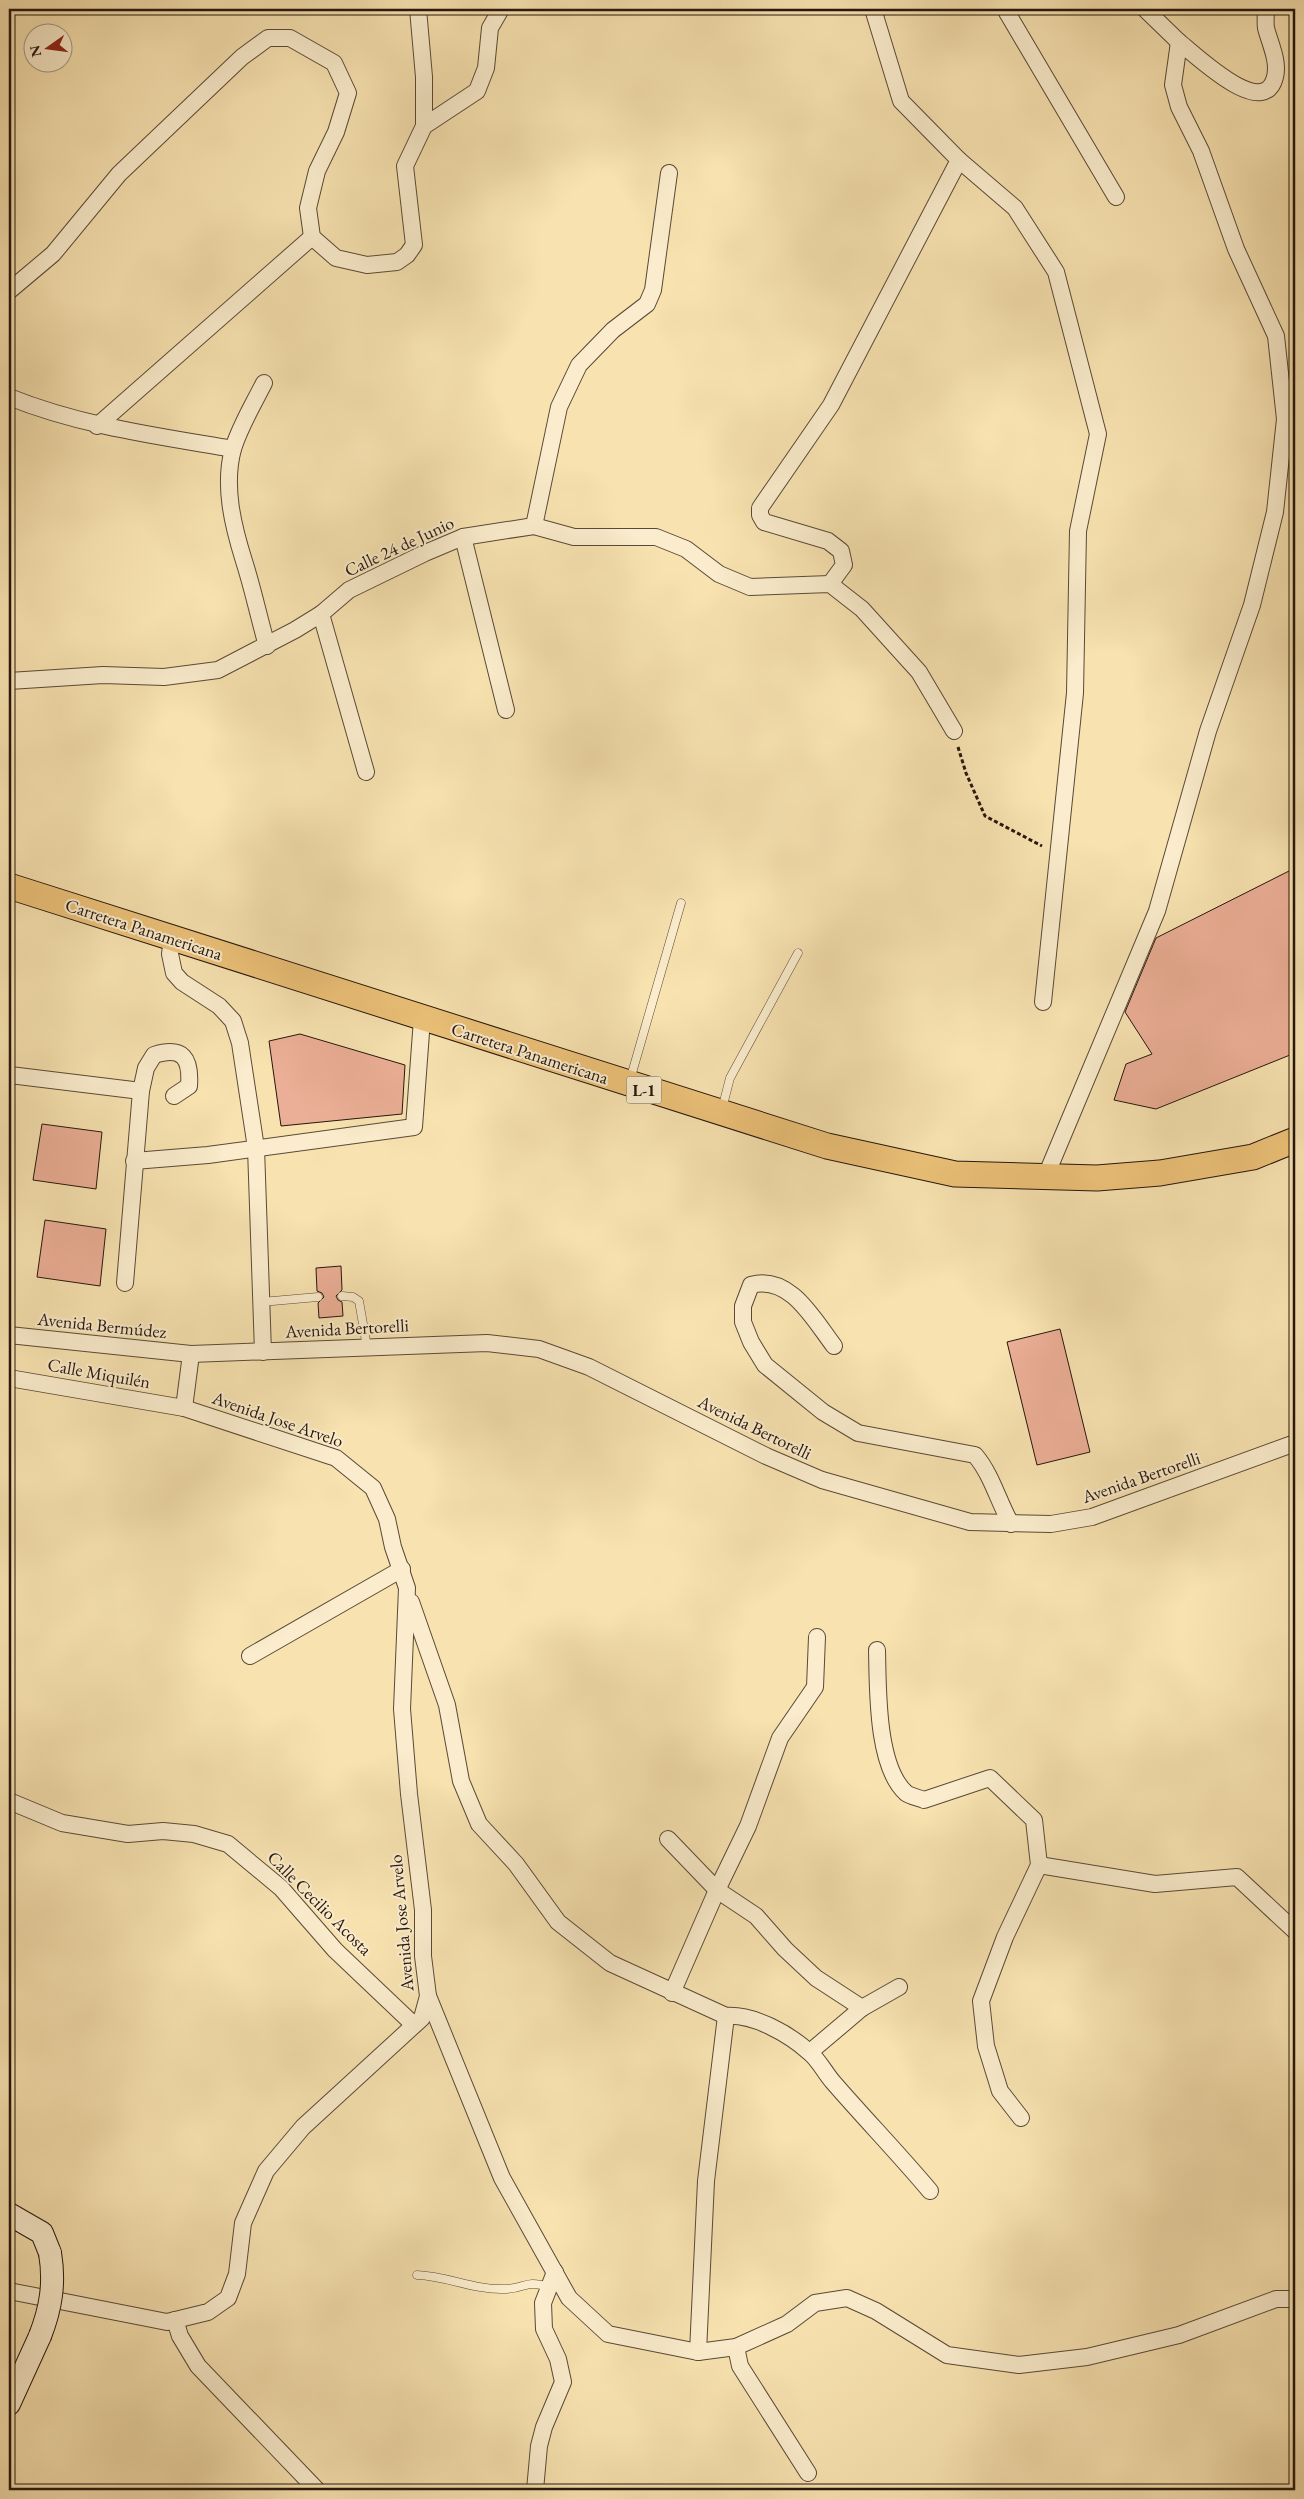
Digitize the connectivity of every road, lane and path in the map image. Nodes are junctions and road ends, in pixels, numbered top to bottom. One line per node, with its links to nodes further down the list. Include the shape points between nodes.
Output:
1 (418, 9): 8 (street, via 424,77)
2 (501, 9): 8 (street, via 490,28 486,68 477,91)
3 (873, 9): 9 (street, via 901,100)
4 (1005, 9): 11 (street)
5 (1145, 9): 7 (street)
6 (1266, 9): 7 (street, via 1275,78 1268,90 1254,94 1238,88)
7 (1179, 42): 42 (street, via 1173,84 1179,107 1201,151 1236,249 1276,336 1285,418 1275,512 1252,605 1208,731 1157,911)
8 (424, 126): 12 (street, via 405,166 414,245 407,255 396,262 367,265 336,258)
9 (959, 160): 20 (street, via 831,405 760,508 764,522 828,541 841,551 844,565); 27 (street, via 1015,208 1056,272 1098,434 1078,531 1075,693)
10 (669, 173): 18 (street, via 653,290 647,304 613,330 580,365 559,407)
11 (1116, 198)
12 (312, 237): 13 (street, via 308,208 316,171 336,132 348,93 334,62 290,38 268,38 242,56 119,174 53,254); 16 (street)
13 (9, 291)
14 (264, 383): 17 (street)
15 (9, 397): 16 (street, via 40,410)
16 (97, 426): 17 (street)
17 (234, 449): 22 (street, via 229,470 235,533)
18 (534, 526): 19 (street, Calle 24 de Junio); 20 (street, Calle 24 de Junio, via 574,537 656,537 686,549 719,574 750,587)
19 (463, 537): 21 (street, Calle 24 de Junio, via 349,590); 24 (street)
20 (830, 584): 25 (street, via 862,610 918,672)
21 (321, 614): 22 (street, Calle 24 de Junio); 26 (street)
22 (267, 646): 23 (street, Calle 24 de Junio, via 218,670 164,678 103,674)
23 (9, 681)
24 (506, 710)
25 (954, 731): 27 (path, via 966,774 985,816)
26 (366, 772)
27 (1058, 855): 32 (street)
28 (9, 886): 30 (main road, Carretera Panamericana / L-1)
29 (681, 903): 35 (lane)
30 (172, 938): 33 (main road, Carretera Panamericana / L-1); 40 (street, via 170,954 174,973 182,982 220,1006 233,1022 240,1043)
31 (798, 953): 38 (lane, via 730,1078)
32 (1043, 1002)
33 (422, 1019): 35 (main road, Carretera Panamericana / L-1); 40 (street, via 414,1127)
34 (10, 1075): 36 (street)
35 (628, 1085): 38 (main road, Carretera Panamericana / L-1)
36 (142, 1091): 37 (street, via 146,1068 154,1055 172,1051 184,1055 191,1068 189,1086); 41 (street)
37 (174, 1096)
38 (720, 1114): 42 (main road, Carretera Panamericana / L-1, via 827,1146 955,1174)
39 (1295, 1140): 42 (main road, Carretera Panamericana / L-1, via 1253,1157 1160,1173)
40 (256, 1148): 41 (street); 46 (street)
41 (134, 1161): 43 (street)
42 (1045, 1178)
43 (125, 1284)
44 (342, 1296): 49 (lane, via 359,1301)
45 (318, 1297): 46 (lane)
46 (261, 1302): 50 (street)
47 (9, 1335): 51 (street, Avenida Bermúdez)
48 (834, 1346): 55 (street, via 799,1301 784,1288 772,1284 751,1286 742,1306 743,1322 764,1365 823,1412 858,1433 975,1455 986,1469)
49 (367, 1347): 50 (street, Avenida Bertorelli); 55 (street, Avenida Bertorelli, via 487,1343 539,1349 590,1367 766,1456 822,1480 970,1522)
50 (263, 1352): 51 (street, Avenida Bertorelli)
51 (191, 1354): 53 (street)
52 (9, 1378): 53 (street, Calle Miquilén)
53 (184, 1408): 56 (street, Avenida Jose Arvelo, via 336,1458 353,1470 373,1488 380,1502)
54 (1295, 1443): 55 (street, Avenida Bertorelli, via 1092,1517 1051,1524)
55 (1011, 1524)
56 (402, 1569): 57 (street, Avenida Jose Arvelo); 60 (street)
57 (407, 1588): 67 (street, via 447,1705 461,1781 479,1824 516,1864 558,1922 610,1963); 68 (street, Avenida Jose Arvelo, via 402,1709 410,1810 423,1910 423,1956)
58 (817, 1637): 64 (street, via 815,1687 780,1738 748,1826)
59 (877, 1650): 63 (street, via 878,1723 891,1770 906,1793 924,1800 990,1778 1034,1820)
60 (250, 1656)
61 (9, 1801): 71 (street, Calle Cecilio Acosta, via 62,1823 128,1834 163,1831 194,1834 228,1844 280,1888 335,1950)
62 (668, 1839): 64 (street)
63 (1039, 1865): 65 (street, via 1155,1884 1236,1876); 73 (street, via 1005,1937 981,2001 986,2046 1000,2091)
64 (716, 1890): 67 (street); 69 (street, via 756,1916 816,1978)
65 (1295, 1931)
66 (899, 1987): 69 (street)
67 (672, 1992): 70 (street)
68 (428, 1996): 71 (street, Avenida Jose Arvelo, via 422,2018); 77 (street, via 502,2178)
69 (862, 2008): 72 (street)
70 (726, 2016): 72 (street, via 736,2015 772,2028); 82 (street, via 706,2181)
71 (414, 2025): 80 (street, Avenida Jose Arvelo, via 303,2127 266,2171 243,2223 237,2274 228,2298 208,2312)
72 (810, 2052): 74 (street)
73 (1021, 2118)
74 (930, 2191)
75 (9, 2214): 83 (street, bridge, via 42,2233 53,2272 52,2298 40,2336)
76 (417, 2274): 77 (lane, via 487,2290)
77 (552, 2280): 82 (street, via 608,2334); 86 (street, via 543,2303 544,2329 558,2359 564,2382 539,2446)
78 (9, 2291): 80 (street, Avenida Jose Arvelo, via 142,2318)
79 (1295, 2299): 81 (street, via 1276,2299 1180,2335 1087,2357 1019,2365 947,2355 876,2311 847,2298 815,2303 787,2324)
80 (175, 2320): 85 (street, via 180,2336 198,2366)
81 (736, 2347): 82 (street); 84 (street, via 740,2366)
82 (698, 2352)
83 (9, 2404)
84 (808, 2473)
85 (317, 2490)
86 (535, 2490)

